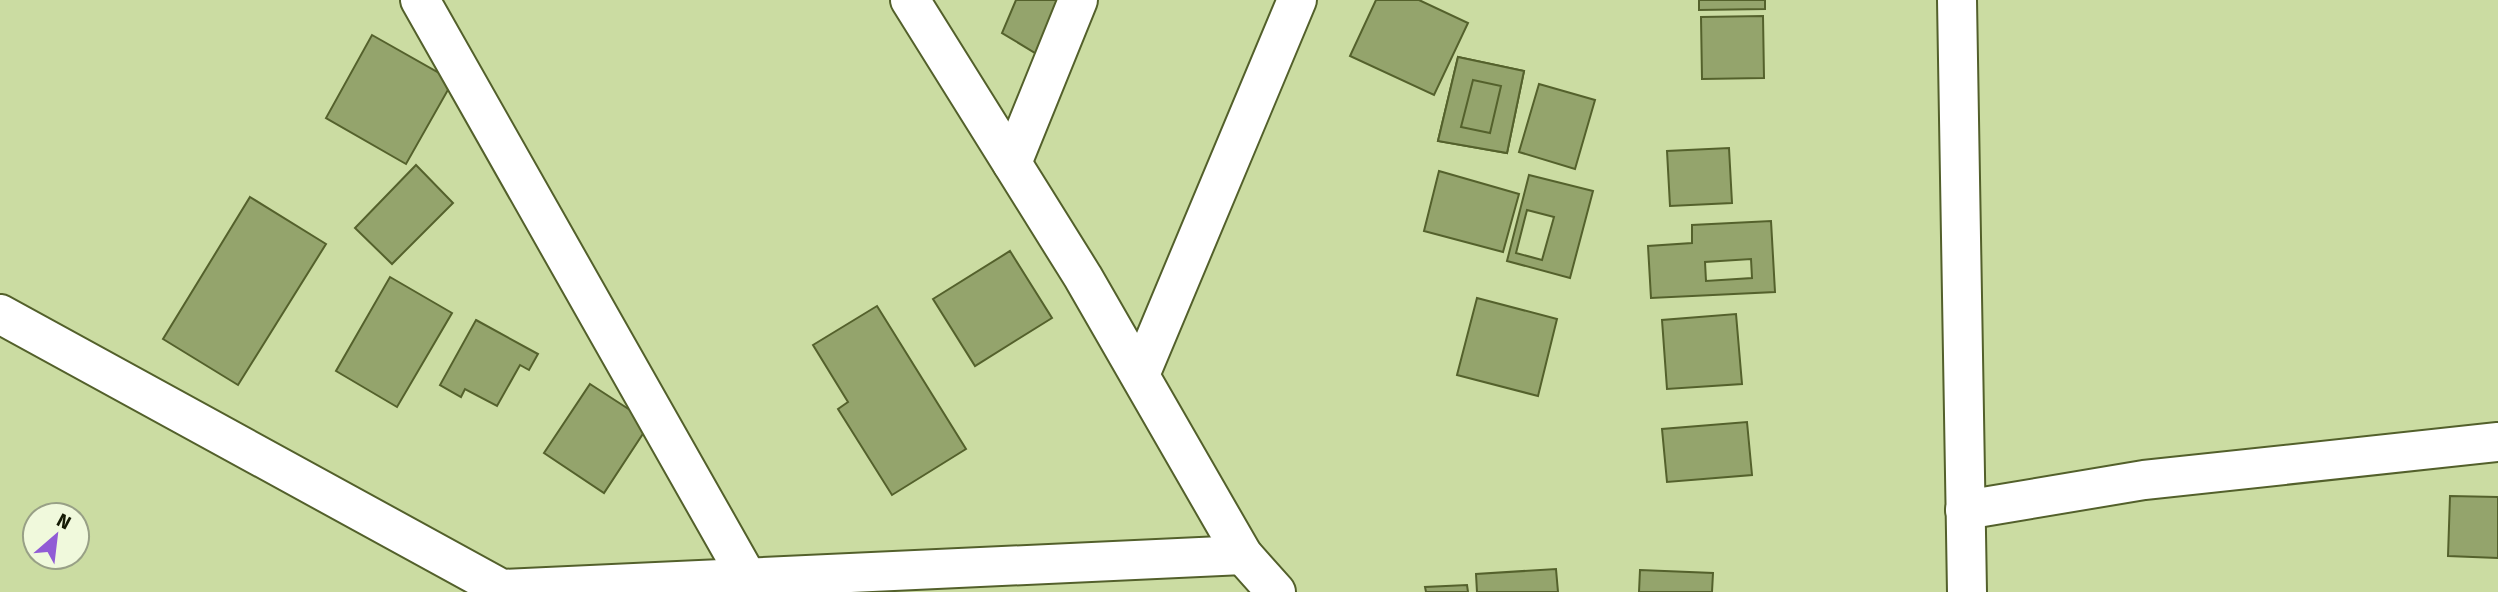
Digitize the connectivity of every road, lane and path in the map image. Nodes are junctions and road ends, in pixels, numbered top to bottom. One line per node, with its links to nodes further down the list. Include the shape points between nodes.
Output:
1 (420, 0): 12 (street)
2 (910, 0): 6 (street)
3 (1078, 0): 6 (street)
4 (1297, 0): 8 (street)
5 (1957, 0): 10 (street)
6 (1012, 163): 8 (street)
7 (0, 314): 13 (street, via 502,589)
8 (1140, 375): 11 (street)
9 (2498, 442): 10 (street, via 2144,480)
10 (1965, 510): 15 (street)
11 (1243, 555): 12 (street); 14 (street)
12 (747, 577): 13 (street)
13 (572, 589)
14 (1276, 592)
15 (1967, 592)

